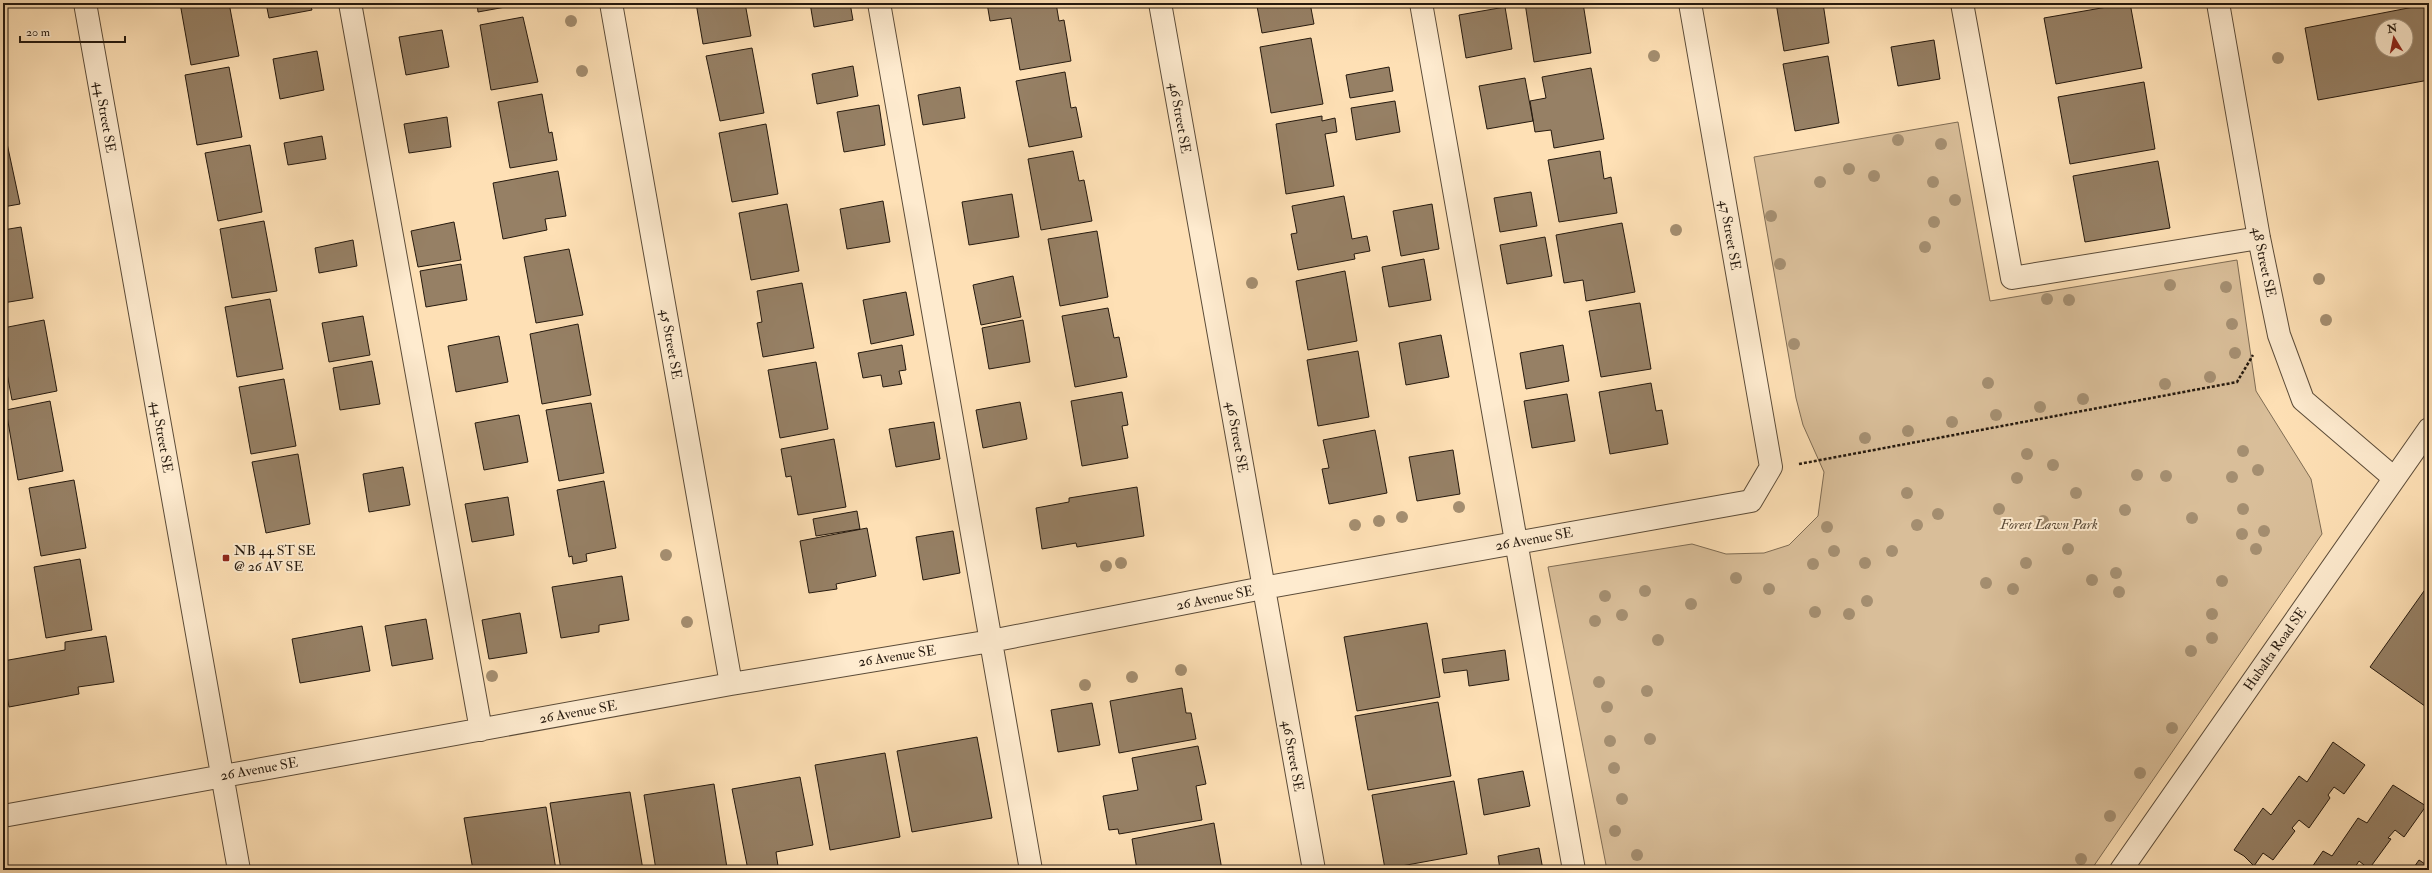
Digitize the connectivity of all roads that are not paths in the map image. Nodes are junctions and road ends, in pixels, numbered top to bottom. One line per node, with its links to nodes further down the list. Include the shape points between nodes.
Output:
1 (85, 3): 19 (street, 44 Street SE)
2 (350, 3): 18 (street)
3 (611, 3): 17 (street, 45 Street SE)
4 (879, 3): 16 (street)
5 (1160, 3): 15 (street, 46 Street SE)
6 (1421, 3): 14 (street)
7 (1690, 3): 12 (street, 47 Street SE)
8 (1962, 3): 10 (street, via 2012,278)
9 (2218, 3): 10 (street, 48 Street SE)
10 (2259, 238): 13 (street, 48 Street SE, via 2280,335 2303,400)
11 (2429, 429): 13 (street, Hubalta Road SE)
12 (1771, 467): 14 (street, 26 Avenue SE, via 1751,501)
13 (2394, 478): 25 (street, Hubalta Road SE)
14 (1516, 542): 15 (street, 26 Avenue SE); 24 (street)
15 (1263, 588): 16 (street, 26 Avenue SE); 23 (street, 46 Street SE)
16 (991, 641): 17 (street, 26 Avenue SE); 22 (street)
17 (731, 684): 18 (street, 26 Avenue SE)
18 (481, 730): 19 (street, 26 Avenue SE)
19 (221, 776): 20 (street, 26 Avenue SE); 21 (street, 44 Street SE)
20 (3, 816)
21 (239, 870)
22 (1031, 870)
23 (1314, 870)
24 (1574, 870)
25 (2121, 870)

